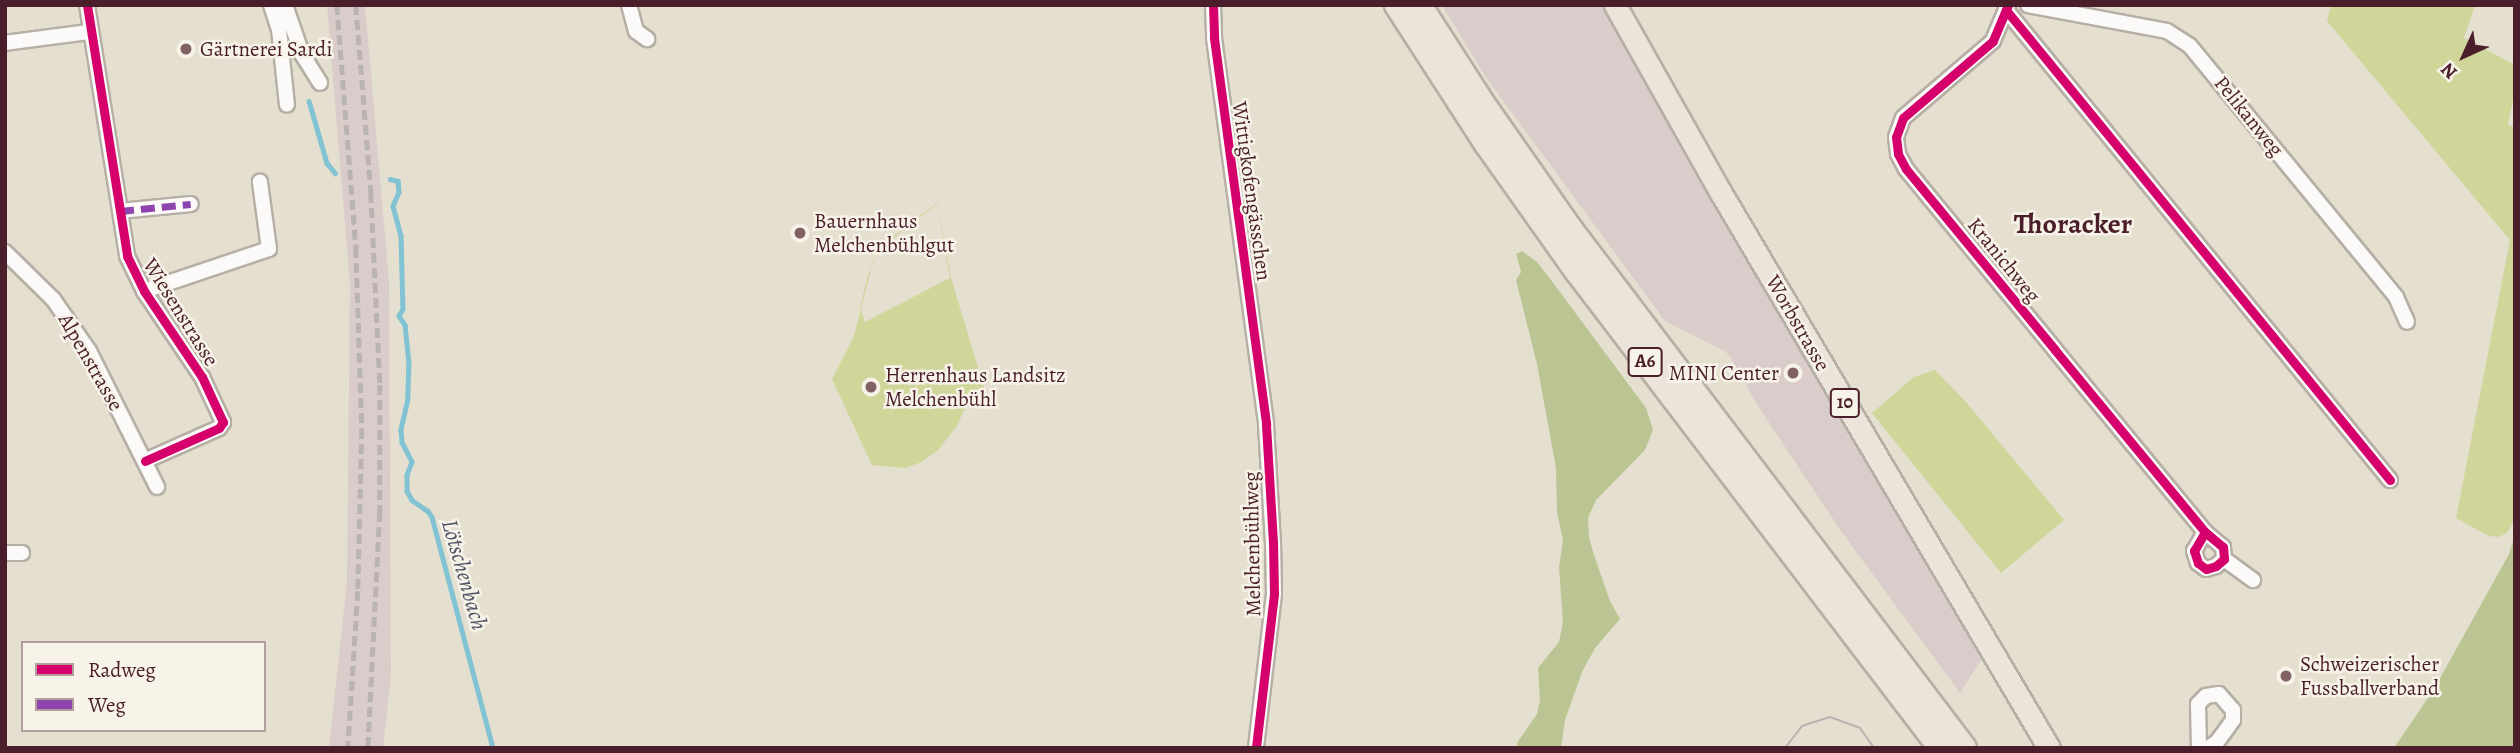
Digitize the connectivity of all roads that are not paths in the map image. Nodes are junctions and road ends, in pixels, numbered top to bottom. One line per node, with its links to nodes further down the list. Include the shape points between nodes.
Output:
1 (87, 5): 11 (street, Wiesenstrasse)
2 (271, 5): 15 (street, via 279,29)
3 (285, 5): 14 (street, via 302,54)
4 (629, 5): 12 (street, via 636,31)
5 (1213, 5): 22 (street, Wittigkofengässchen)
6 (1397, 5): 32 (highway, A6, via 1479,133 1570,261)
7 (1419, 5): 33 (highway, A6, via 1570,229)
8 (1615, 5): 34 (main road, Worbstrasse / 10)
9 (2028, 5): 21 (street, Pelikanweg, via 2167,31 2190,46 2396,297)
10 (2007, 8): 24 (street, Kranichweg); 26 (street, Kranichweg, via 1993,41 1903,118 1896,137 1898,154)
11 (89, 32): 13 (street); 18 (street, Wiesenstrasse)
12 (647, 39)
13 (5, 43)
14 (320, 83)
15 (287, 105)
16 (260, 182): 20 (street, via 268,249)
17 (191, 204): 18 (street)
18 (120, 211): 20 (street, Wiesenstrasse, via 127,256)
19 (5, 252): 23 (street, Alpenstrasse, via 73,325)
20 (144, 290): 23 (street, Wiesenstrasse, via 201,377 223,422 219,428)
21 (2407, 322)
22 (1260, 381): 31 (street, Melchenbühlweg, via 1274,594)
23 (145, 461): 25 (street, Alpenstrasse)
24 (2390, 480)
25 (157, 487)
26 (2206, 532): 29 (street, Kranichweg, via 2223,547); 29 (street, via 2194,551 2197,563 2206,569)
27 (22, 553): 28 (street)
28 (5, 554)
29 (2224, 559): 30 (street)
30 (2253, 580)
31 (1256, 748)
32 (1941, 748)
33 (1964, 748)
34 (2049, 748)
35 (2199, 748): 36 (street, via 2198,704 2206,696 2218,694 2233,710 2233,720)
36 (2208, 748)

